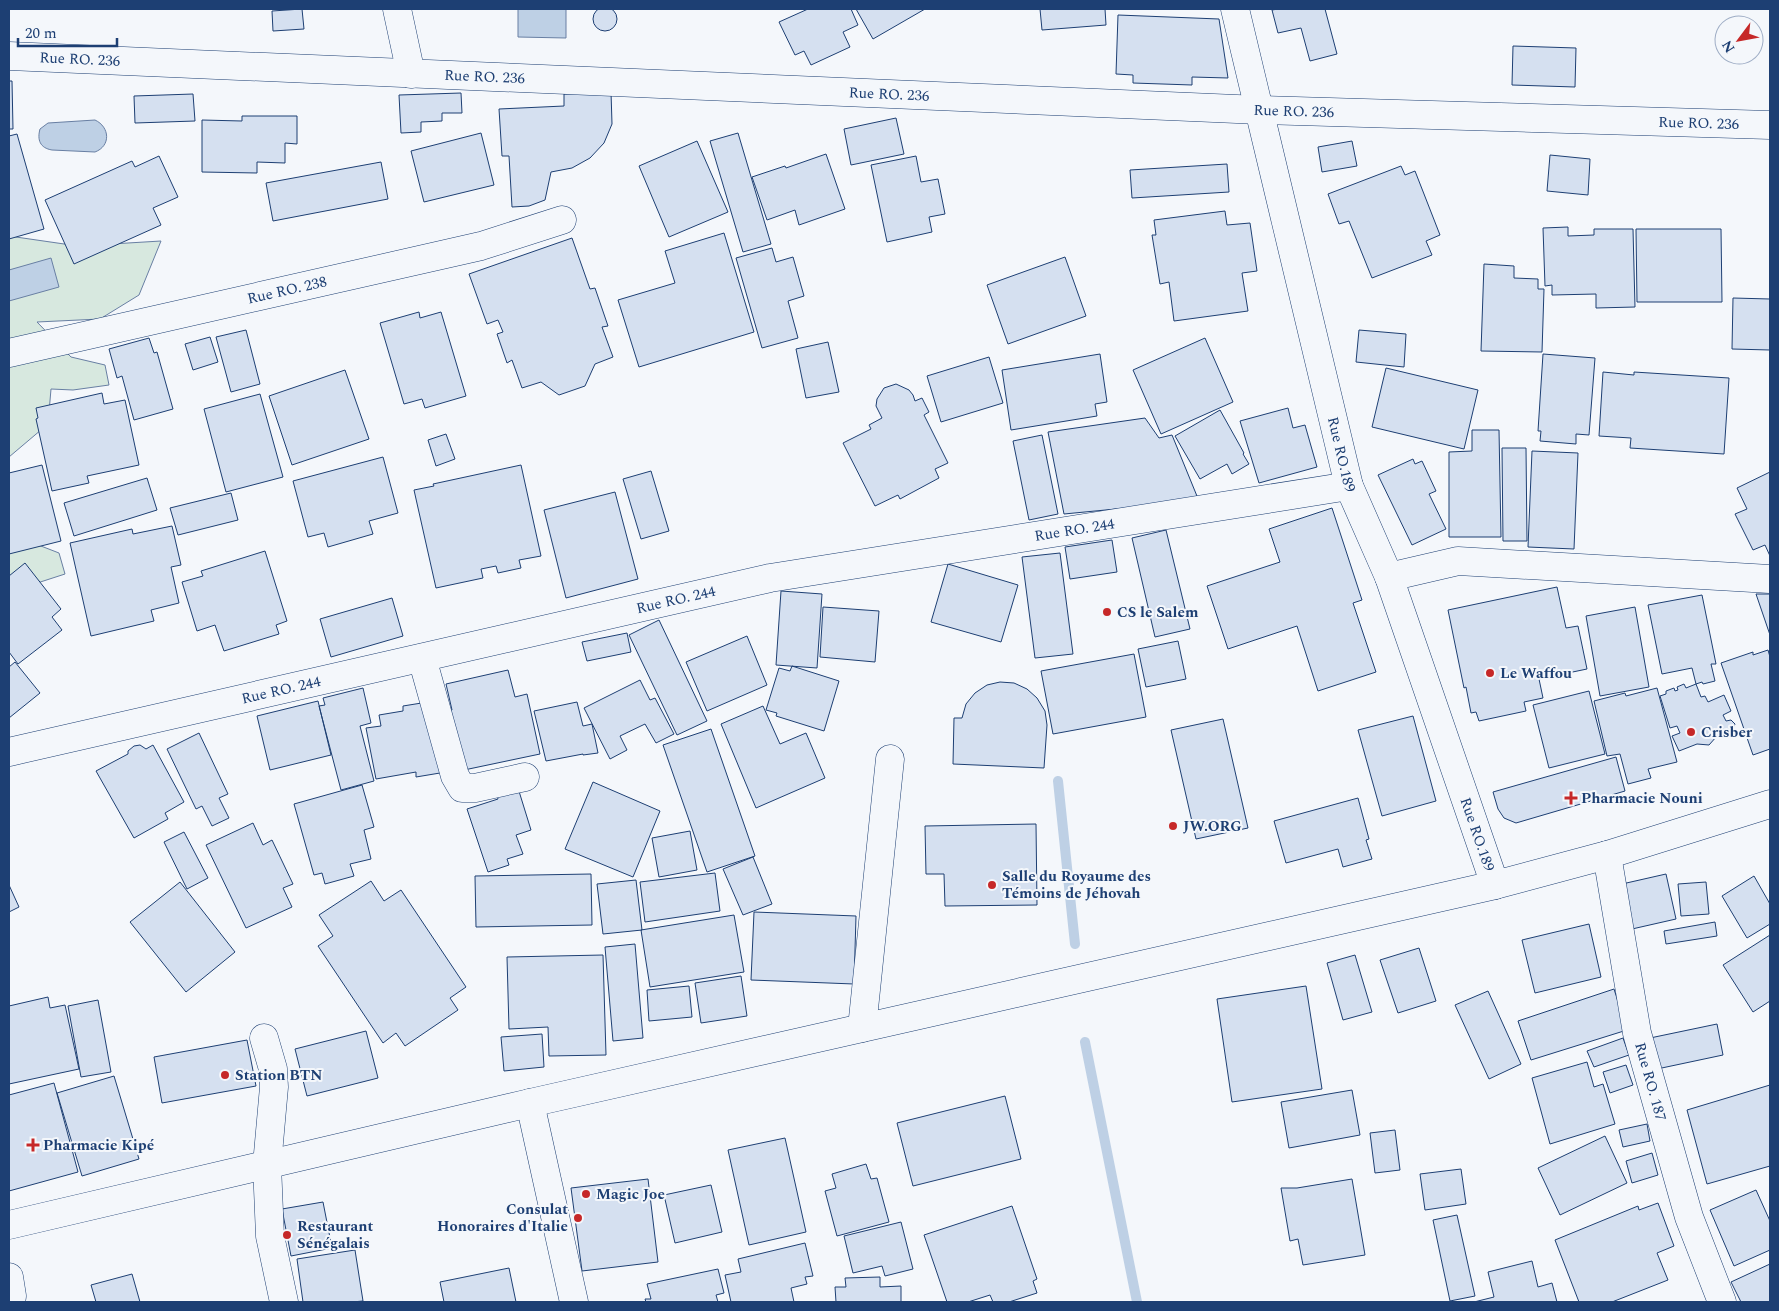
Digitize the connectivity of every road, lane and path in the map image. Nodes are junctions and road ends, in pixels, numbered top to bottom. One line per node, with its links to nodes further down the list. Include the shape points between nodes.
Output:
1 (397, 9): 4 (street)
2 (1235, 9): 5 (street, Rue RO.189)
3 (9, 56): 4 (street, Rue RO. 236)
4 (411, 74): 5 (street, Rue RO. 236)
5 (1260, 110): 6 (street, Rue RO. 236); 9 (street, Rue RO.189)
6 (1770, 125)
7 (562, 220): 8 (street, Rue RO. 238, via 481,246)
8 (9, 352)
9 (1349, 486): 10 (street, Rue RO.189); 12 (street, Rue RO. 244, via 770,578)
10 (1389, 577): 11 (street, via 1458,561); 18 (street, Rue RO.189)
11 (1770, 579)
12 (422, 658): 13 (street, Rue RO. 244); 15 (street, via 455,776 462,788)
13 (9, 752)
14 (890, 759): 19 (street)
15 (524, 777)
16 (1770, 804): 17 (street)
17 (1607, 855): 18 (street); 28 (street, Rue RO. 187, via 1637,1033 1689,1217)
18 (1494, 885): 19 (street)
19 (862, 1028): 21 (street)
20 (264, 1038): 22 (street, via 273,1069 274,1087)
21 (530, 1104): 22 (street); 27 (street)
22 (267, 1165): 23 (street); 26 (street, via 270,1236)
23 (9, 1225)
24 (9, 1277): 25 (street)
25 (11, 1302)
26 (284, 1302)
27 (574, 1302)
28 (1722, 1302)

